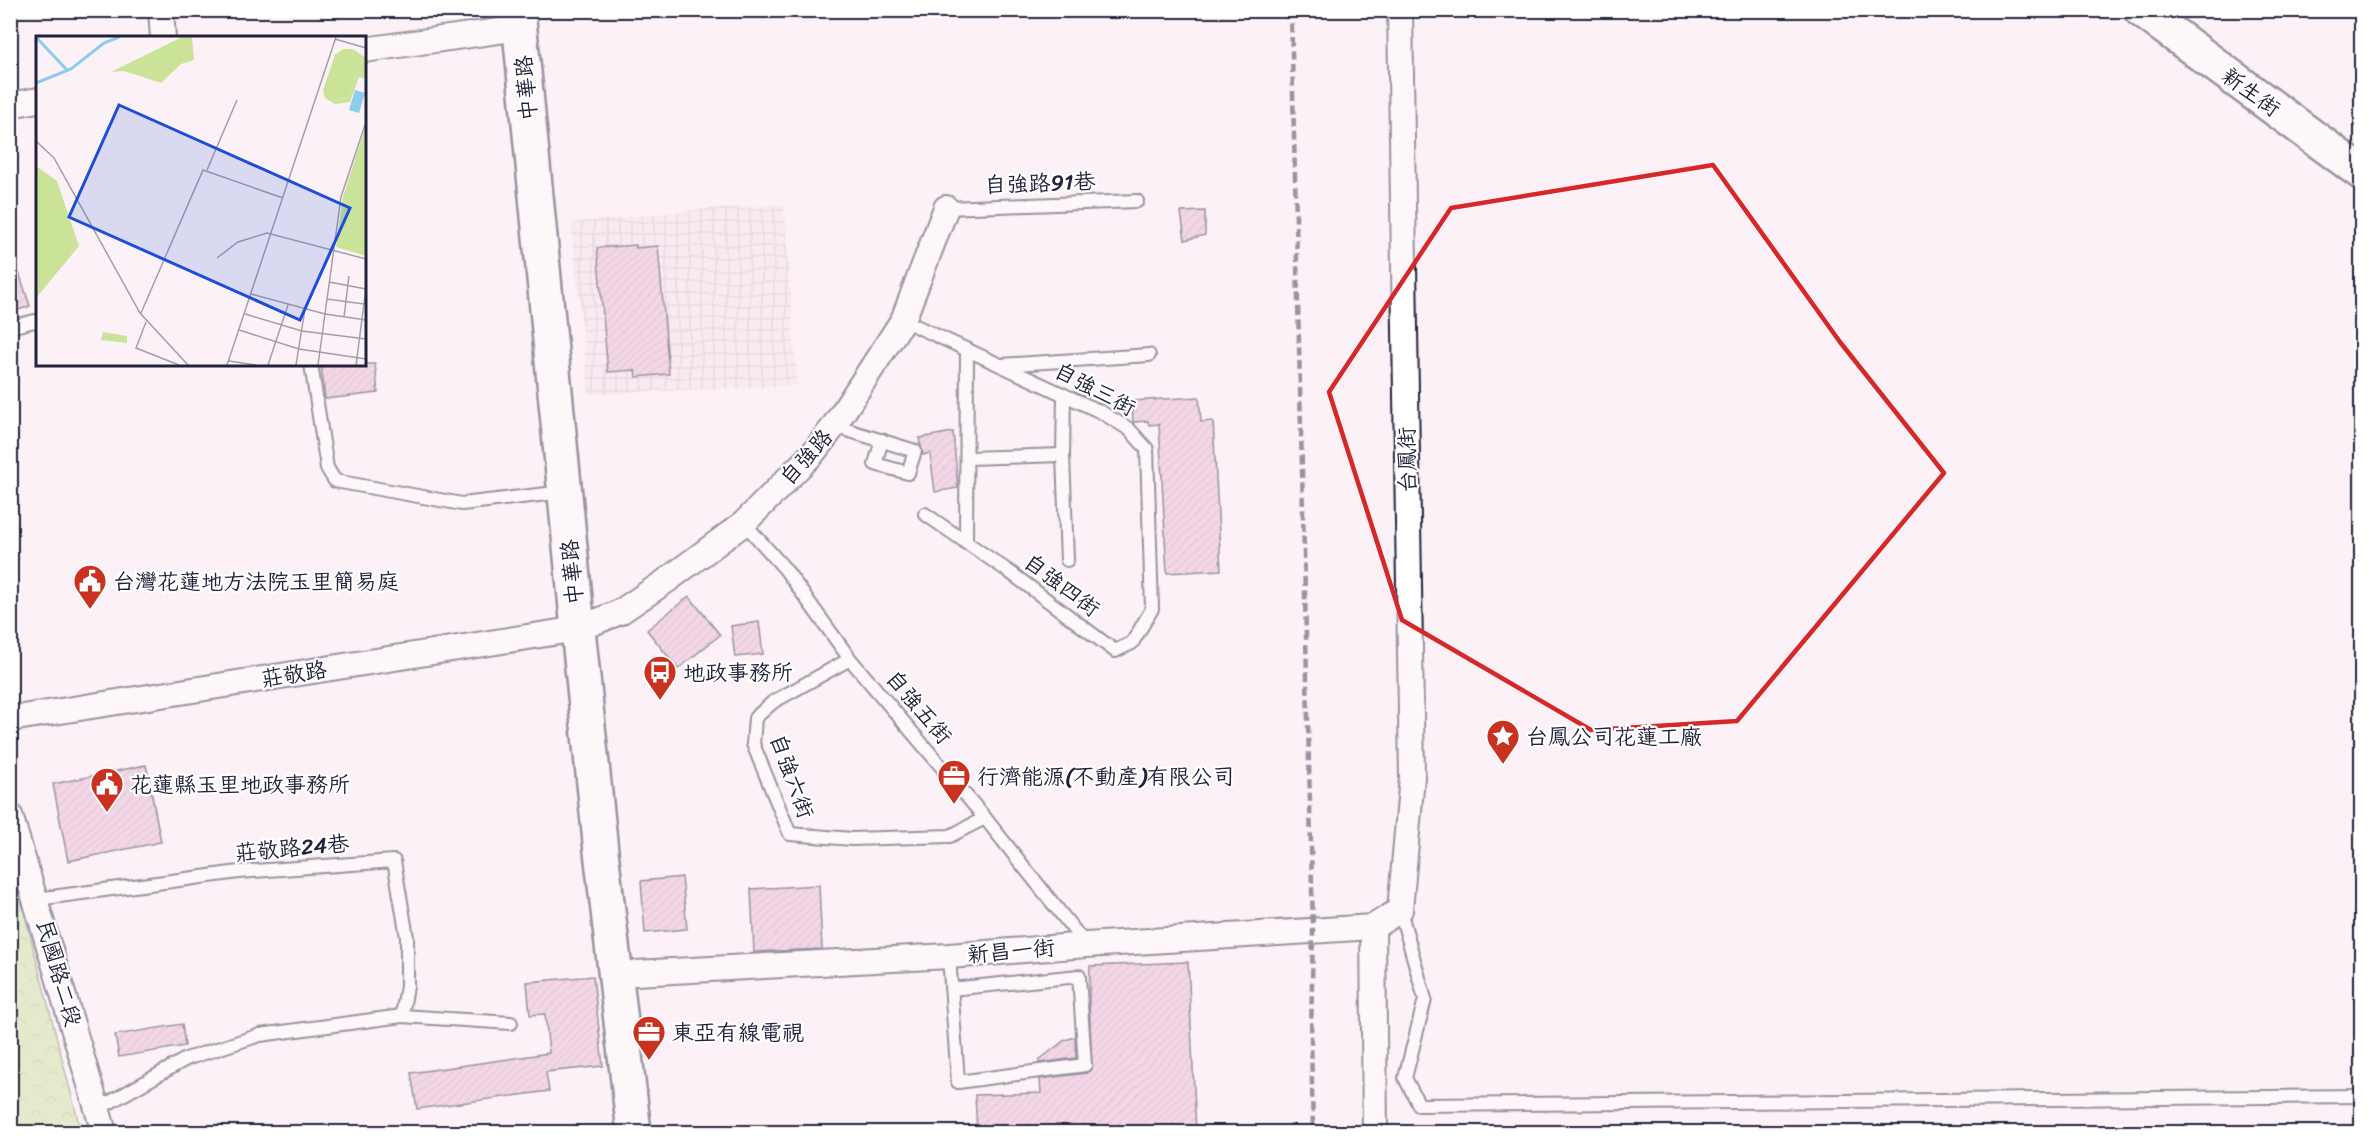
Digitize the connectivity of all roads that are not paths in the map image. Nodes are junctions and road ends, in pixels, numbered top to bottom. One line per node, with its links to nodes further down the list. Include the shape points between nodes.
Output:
1 (161, 10): 5 (street)
2 (1400, 10): 36 (street, 台鳳街, via 1412,777)
3 (2141, 10): 9 (street, 新生街)
4 (519, 19): 6 (street); 24 (street, 中華路)
5 (163, 36)
6 (366, 50)
7 (36, 100): 8 (street)
8 (10, 105)
9 (2361, 173)
10 (1137, 201): 11 (lane, 自強路91巷)
11 (946, 208): 13 (street, 自強路)
12 (35, 321): 14 (lane)
13 (903, 321): 15 (lane, 自強三街); 20 (street, 自強路)
14 (10, 327)
15 (967, 349): 17 (lane, 自強三街); 23 (lane)
16 (1149, 355): 17 (lane)
17 (1000, 365): 19 (lane, 自強三街)
18 (311, 366): 24 (lane, via 327,468 335,481 462,504)
19 (1064, 395): 22 (lane); 30 (lane, 自強三街, via 1129,429 1147,449 1152,609)
20 (834, 426): 21 (lane); 26 (street, 自強路)
21 (882, 441)
22 (1063, 455): 23 (lane); 28 (lane)
23 (967, 458): 27 (lane)
24 (564, 492): 29 (street, 中華路)
25 (925, 514): 27 (lane, 自強四街)
26 (744, 523): 29 (street, 自強路, via 620,612); 31 (lane, 自強五街, via 785,569)
27 (966, 543): 30 (lane, 自強四街, via 1115,651)
28 (1067, 560)
29 (578, 629): 32 (street, 莊敬路); 40 (street, 中華路)
30 (1132, 643)
31 (850, 659): 34 (lane, 自強五街); 34 (lane, 自強六街, via 773,702 755,718 753,744 790,834 852,839 950,836)
32 (10, 719)
33 (10, 815): 35 (street, 民國路二段)
34 (985, 818): 38 (lane, 自強五街)
35 (37, 899): 42 (lane, 莊敬路24巷, via 239,872 394,861 407,937 407,986); 45 (street, 民國路二段)
36 (1400, 910): 37 (street, 新昌一街); 44 (lane, via 1425,999 1405,1078 1419,1105)
37 (1373, 927): 38 (street, 新昌一街); 48 (street)
38 (1086, 945): 39 (street, 新昌一街)
39 (949, 957): 40 (street, 新昌一街); 41 (lane)
40 (617, 974): 47 (street, 中華路)
41 (951, 989): 41 (lane, via 958,1082 1085,1065 1079,976)
42 (402, 1016): 43 (lane); 45 (lane, via 260,1035 186,1059)
43 (511, 1023)
44 (2361, 1096)
45 (98, 1109): 46 (street, 民國路二段)
46 (104, 1132)
47 (634, 1132)
48 (1375, 1132)

